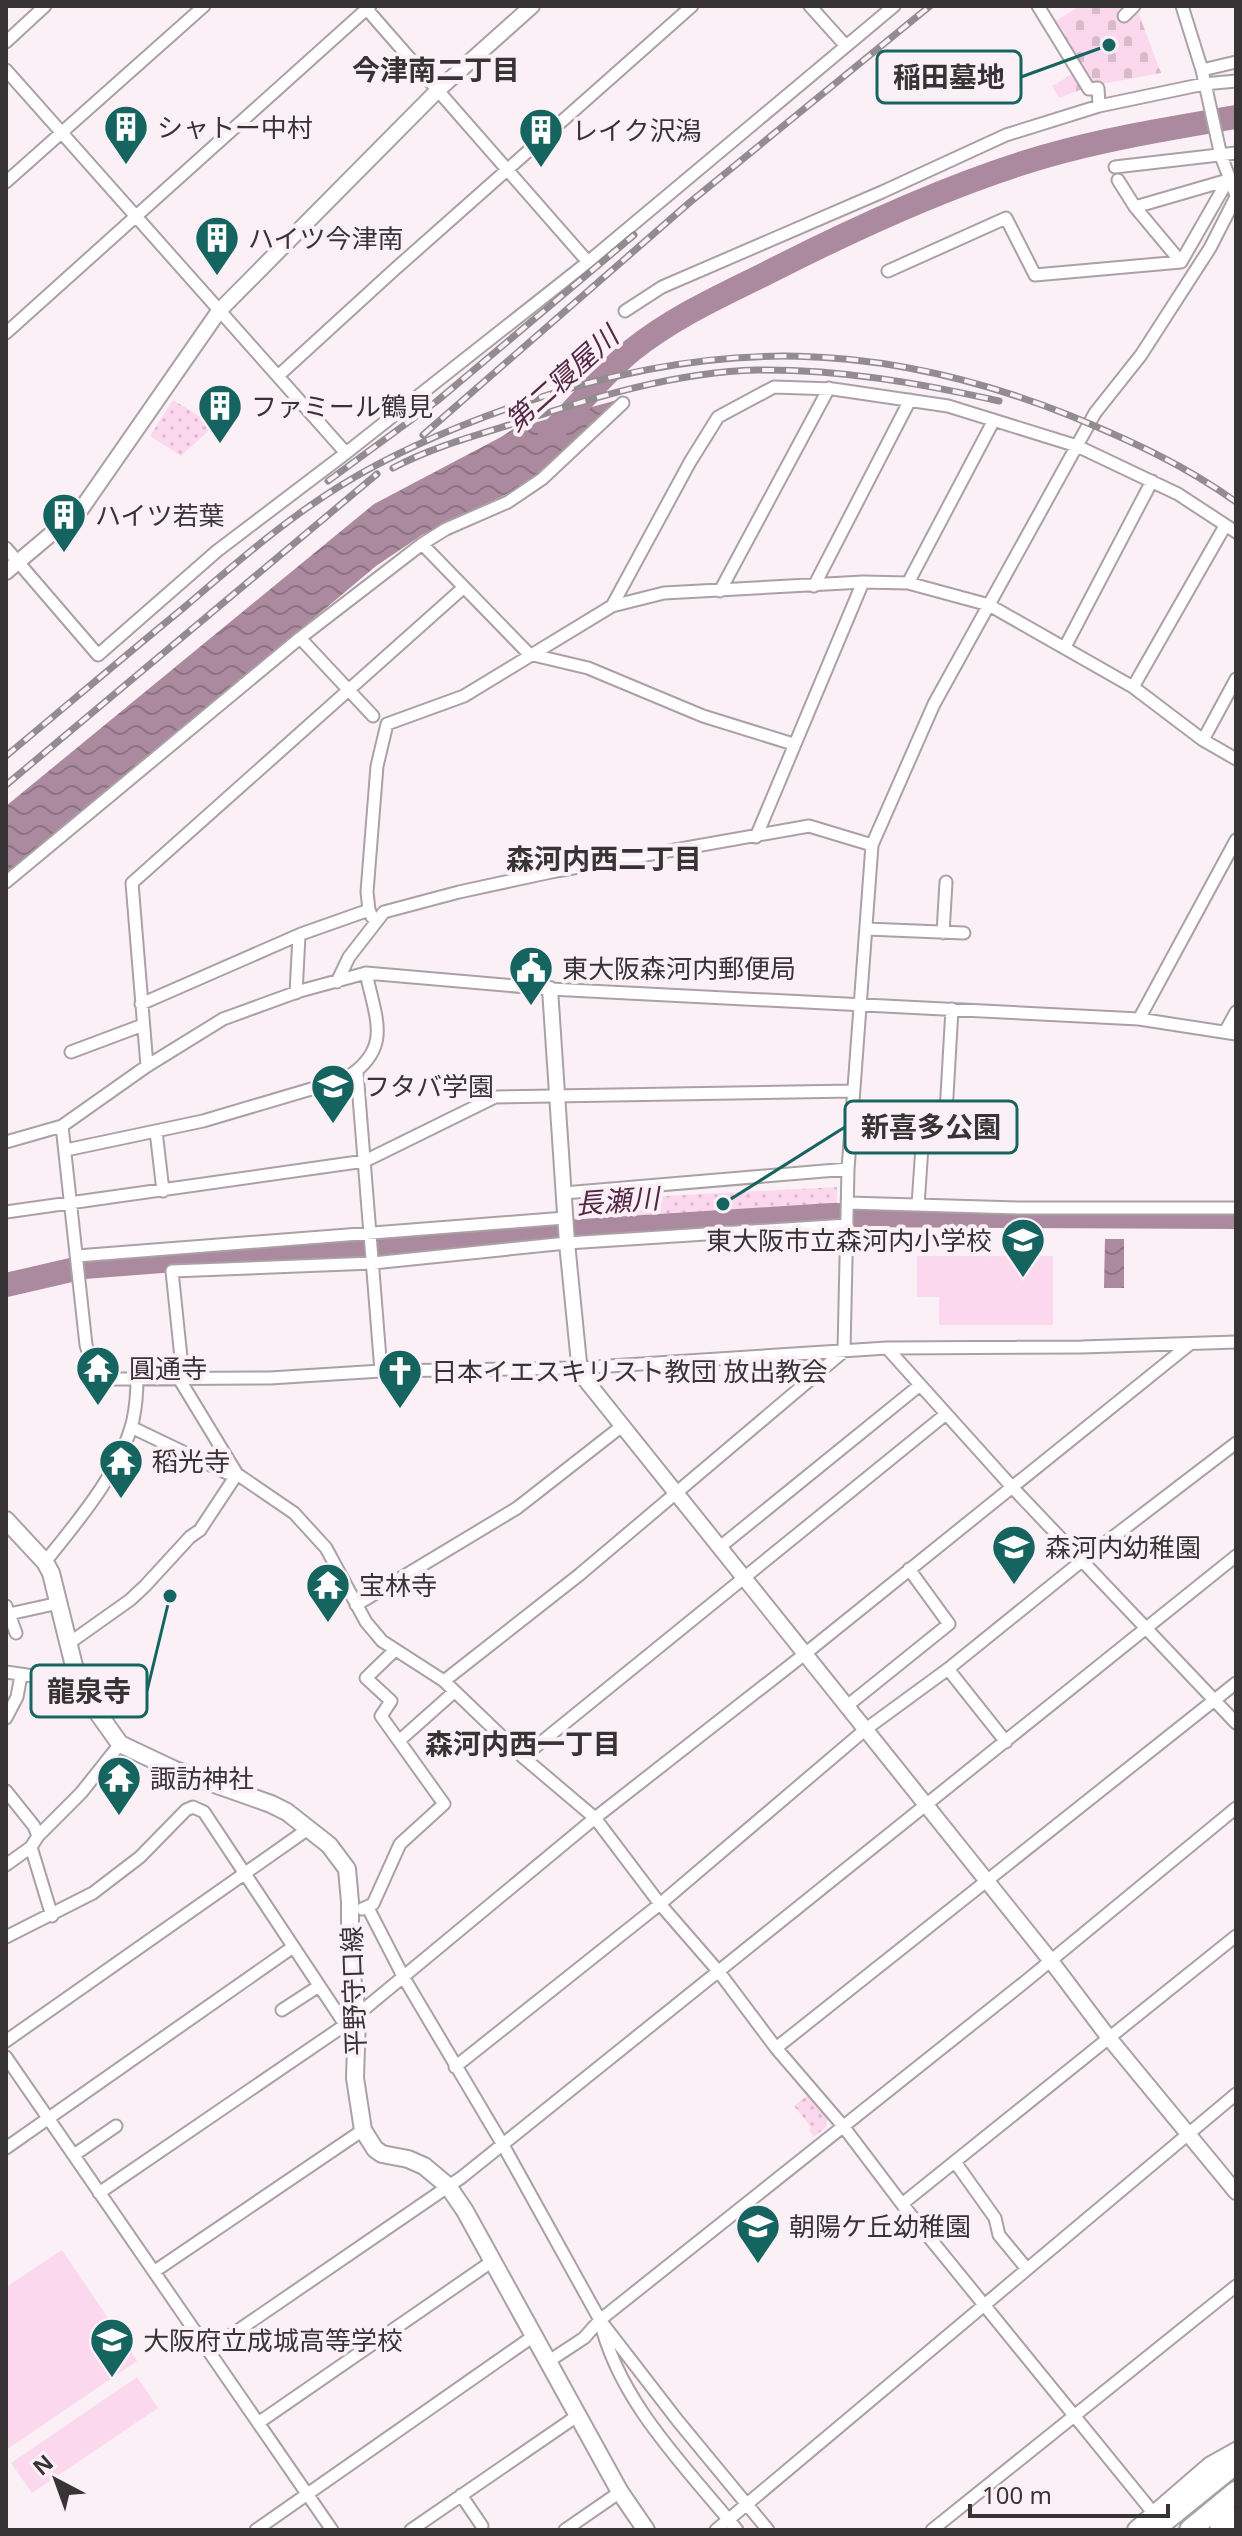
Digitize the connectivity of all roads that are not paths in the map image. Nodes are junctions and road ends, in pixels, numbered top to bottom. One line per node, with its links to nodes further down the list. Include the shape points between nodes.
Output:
1 (45, 6): 12 (street)
2 (204, 6): 21 (street)
3 (532, 6): 19 (street)
4 (692, 6): 25 (street)
5 (810, 6): 13 (street)
6 (894, 6): 13 (street)
7 (1038, 6): 20 (street, via 1089,89 1098,88)
8 (1134, 6): 11 (street)
9 (1182, 6): 16 (street)
10 (367, 7): 19 (street); 31 (street)
11 (1124, 16)
12 (6, 42)
13 (846, 46): 32 (street)
14 (1236, 62): 16 (street)
15 (6, 70): 21 (street)
16 (1202, 70): 18 (street)
17 (1236, 81): 18 (street)
18 (1204, 84): 20 (street); 23 (street)
19 (438, 90): 25 (street); 35 (street)
20 (1099, 106): 36 (street, via 1006,135 662,287)
21 (62, 132): 28 (street); 31 (street)
22 (1236, 153): 23 (street)
23 (1221, 156): 24 (street); 27 (street)
24 (1115, 167)
25 (507, 170): 32 (street); 38 (street)
26 (1118, 180): 30 (street)
27 (1228, 180): 29 (street); 30 (street); 33 (street)
28 (6, 182)
29 (1236, 196): 43 (street, via 1210,248)
30 (1135, 207): 33 (street)
31 (138, 217): 35 (street); 37 (street)
32 (588, 262): 44 (street)
33 (1181, 262): 34 (street, via 1035,275 1006,218)
34 (888, 271)
35 (219, 311): 38 (street); 49 (street, via 82,508)
36 (625, 311)
37 (6, 333)
38 (278, 376): 44 (street)
39 (829, 388): 40 (street); 55 (street); 57 (street, via 774,387 718,417)
40 (910, 400): 42 (street); 53 (street)
41 (623, 403): 47 (street, via 542,479 508,502)
42 (994, 420): 43 (street); 52 (street)
43 (1077, 446): 45 (street); 56 (street)
44 (346, 453): 49 (street, via 217,551 98,655)
45 (1152, 481): 46 (street); 59 (street)
46 (1231, 529): 62 (street)
47 (422, 544): 54 (street); 58 (street)
48 (6, 548): 49 (street)
49 (19, 562): 50 (street)
50 (6, 572)
51 (863, 582): 52 (street); 53 (street); 66 (street)
52 (908, 583): 56 (street)
53 (814, 586): 55 (street)
54 (463, 588): 60 (street); 63 (street)
55 (720, 591): 57 (street, via 664,593)
56 (989, 605): 59 (street); 70 (street, via 934,704)
57 (612, 606): 60 (street)
58 (300, 638): 63 (street); 71 (street)
59 (1065, 647): 62 (street)
60 (529, 654): 64 (street, via 464,696); 66 (street, via 588,668 703,716)
61 (1236, 679): 65 (street)
62 (1133, 687): 65 (street)
63 (349, 690): 64 (street); 83 (street, via 132,883)
64 (387, 724): 73 (street, via 377,766)
65 (1203, 740): 67 (street)
66 (793, 744): 68 (street)
67 (1236, 759)
68 (756, 837): 70 (street, via 809,826); 74 (street, via 459,892 384,912)
69 (1236, 840): 87 (street)
70 (872, 845): 75 (street)
71 (6, 882)
72 (946, 882): 76 (street)
73 (369, 910): 74 (street); 78 (street)
74 (375, 922): 80 (street)
75 (867, 929): 76 (street); 84 (street)
76 (943, 933): 77 (street)
77 (964, 933)
78 (299, 936): 82 (street); 83 (street)
79 (366, 973): 80 (street); 81 (street); 92 (street, via 380,1035 373,1055)
80 (337, 982): 82 (street)
81 (550, 989): 84 (street); 94 (street)
82 (296, 993): 91 (street, via 223,1019)
83 (141, 1004): 88 (street)
84 (861, 1004): 85 (street); 93 (street)
85 (952, 1009): 87 (street); 105 (street, via 945,1130 923,1132)
86 (1236, 1012): 89 (street)
87 (1139, 1019): 89 (street)
88 (143, 1025): 90 (street); 91 (street)
89 (1230, 1033)
90 (71, 1052)
91 (147, 1066): 95 (street)
92 (357, 1072): 96 (street, via 266,1104); 99 (street)
93 (853, 1091): 94 (street); 100 (street)
94 (557, 1096): 99 (street, via 495,1097); 102 (street)
95 (62, 1126): 97 (street); 98 (street)
96 (156, 1131): 98 (street); 101 (street)
97 (6, 1142)
98 (66, 1150): 104 (street)
99 (365, 1161): 101 (street); 110 (street)
100 (848, 1169): 102 (street); 103 (street)
101 (163, 1191): 104 (street)
102 (564, 1193): 108 (street)
103 (848, 1203): 105 (street); 109 (street)
104 (72, 1204): 107 (street); 113 (street)
105 (918, 1205): 106 (street)
106 (1236, 1208)
107 (6, 1212)
108 (565, 1218): 110 (street); 111 (street)
109 (847, 1224): 111 (street); 117 (street)
110 (371, 1232): 112 (street); 113 (street)
111 (567, 1243): 112 (street); 119 (street)
112 (373, 1263): 120 (street); 122 (street, via 172,1271)
113 (77, 1264): 121 (street, via 86,1345 97,1379)
114 (1232, 1342): 115 (street); 118 (street)
115 (1190, 1343): 116 (street); 129 (street)
116 (887, 1348): 117 (street); 123 (street)
117 (844, 1351): 119 (street); 130 (street)
118 (1236, 1353)
119 (579, 1368): 120 (street); 125 (street)
120 (381, 1371): 122 (street)
121 (137, 1377): 122 (street); 126 (street)
122 (181, 1377): 128 (street)
123 (920, 1385): 124 (street); 132 (street)
124 (946, 1414): 129 (street); 137 (street)
125 (622, 1426): 130 (street); 139 (street, via 517,1508)
126 (131, 1427): 128 (street); 135 (street, via 88,1507)
127 (1236, 1443): 134 (street)
128 (237, 1474): 139 (street, via 294,1513 326,1548); 143 (street, via 200,1530 145,1586)
129 (1012, 1487): 134 (street); 136 (street)
130 (677, 1494): 132 (street); 150 (street)
131 (8, 1526): 135 (main road, 平野守口線)
132 (720, 1547): 137 (street)
133 (1236, 1556): 141 (street)
134 (1083, 1560): 141 (street); 146 (street)
135 (45, 1562): 138 (main road, 平野守口線)
136 (909, 1569): 145 (street); 154 (street, via 949,1624)
137 (746, 1578): 145 (street); 161 (street)
138 (59, 1603): 140 (street); 143 (main road, 平野守口線)
139 (356, 1605): 144 (street)
140 (8, 1610): 142 (street)
141 (1145, 1628): 153 (street); 159 (street)
142 (16, 1633)
143 (68, 1644): 148 (main road, 平野守口線)
144 (395, 1650): 150 (street); 158 (street, via 366,1678 391,1701 381,1716)
145 (806, 1653): 154 (street); 165 (street)
146 (948, 1669): 157 (street); 159 (street)
147 (6, 1672): 149 (street)
148 (76, 1674): 149 (street); 160 (main road, 平野守口線)
149 (21, 1675): 155 (street)
150 (444, 1681): 152 (street)
151 (1236, 1683): 153 (street)
152 (454, 1692): 158 (street); 161 (street)
153 (1215, 1700): 156 (street); 171 (street)
154 (847, 1706): 157 (street)
155 (6, 1718)
156 (1236, 1723)
157 (866, 1729): 163 (street); 172 (street)
158 (400, 1740): 173 (street, via 444,1804 400,1844)
159 (1006, 1742): 163 (street)
160 (120, 1744): 166 (main road, 平野守口線, via 271,1804); 167 (street)
161 (523, 1757): 165 (street)
162 (8, 1797): 167 (street)
163 (926, 1806): 171 (street); 180 (street)
164 (1236, 1808): 179 (street)
165 (595, 1818): 172 (street); 181 (street)
166 (308, 1829): 170 (street); 174 (main road, 平野守口線, via 347,1869)
167 (38, 1836): 168 (street)
168 (31, 1847): 169 (street); 175 (street)
169 (6, 1865)
170 (245, 1874): 175 (street, via 204,1812 193,1807 140,1857); 178 (street); 186 (street)
171 (986, 1882): 179 (street); 187 (street)
172 (660, 1904): 180 (street); 189 (street)
173 (368, 1908): 174 (street); 181 (street)
174 (350, 1912): 184 (main road, 平野守口線)
175 (52, 1916): 177 (street)
176 (1236, 1936): 185 (street)
177 (6, 1937)
178 (293, 1947): 182 (street); 191 (street)
179 (1051, 1961): 185 (street); 193 (street)
180 (719, 1972): 187 (street); 196 (street)
181 (404, 1978): 184 (street); 189 (street)
182 (319, 1986): 183 (street); 184 (street)
183 (282, 2010)
184 (351, 2020): 194 (main road, 平野守口線); 202 (street)
185 (1109, 2038): 195 (street); 199 (street)
186 (6, 2041)
187 (776, 2048): 193 (street)
188 (6, 2057): 191 (street)
189 (455, 2067): 196 (street)
190 (1236, 2094): 195 (street)
191 (48, 2119): 197 (street); 198 (street)
192 (116, 2126): 198 (street)
193 (843, 2126): 203 (street); 209 (street)
194 (363, 2130): 200 (main road, via 382,2154 424,2166); 206 (street)
195 (1189, 2133): 201 (street); 205 (street)
196 (503, 2145): 200 (street); 209 (street)
197 (6, 2148)
198 (74, 2155): 202 (street)
199 (955, 2162): 203 (street); 205 (street, via 995,2218 999,2235)
200 (448, 2186): 204 (main road); 211 (street)
201 (1236, 2192)
202 (99, 2193): 206 (street)
203 (902, 2204): 208 (street)
204 (494, 2260): 210 (main road); 215 (street)
205 (1027, 2269): 208 (street)
206 (155, 2271): 211 (street)
207 (1236, 2286): 213 (street)
208 (985, 2303): 213 (street); 223 (street)
209 (600, 2320): 212 (street, via 584,2338); 223 (street); 225 (street, via 612,2361 647,2420)
210 (535, 2335): 212 (main road); 221 (street)
211 (208, 2351): 215 (street)
212 (549, 2361): 214 (main road)
213 (1075, 2415): 226 (street); 237 (street)
214 (577, 2416): 219 (main road); 222 (street)
215 (258, 2423): 221 (street)
216 (1236, 2452): 226 (highway, via 1211,2466)
217 (1236, 2463): 226 (highway)
218 (1236, 2482): 239 (highway)
219 (620, 2492): 232 (street); 233 (main road)
220 (1236, 2492): 240 (highway)
221 (308, 2495): 229 (street); 230 (street)
222 (461, 2495): 228 (street); 231 (street)
223 (747, 2504): 225 (street); 236 (street)
224 (1236, 2517): 241 (highway)
225 (728, 2519): 234 (street); 235 (street)
226 (1154, 2522): 238 (highway)
227 (1236, 2524): 242 (highway)
228 (482, 2526)
229 (256, 2530)
230 (332, 2530)
231 (411, 2530)
232 (565, 2530)
233 (646, 2530)
234 (716, 2530)
235 (737, 2530)
236 (768, 2530)
237 (932, 2530)
238 (1137, 2530)
239 (1178, 2530)
240 (1190, 2530)
241 (1220, 2530)
242 (1228, 2530)

